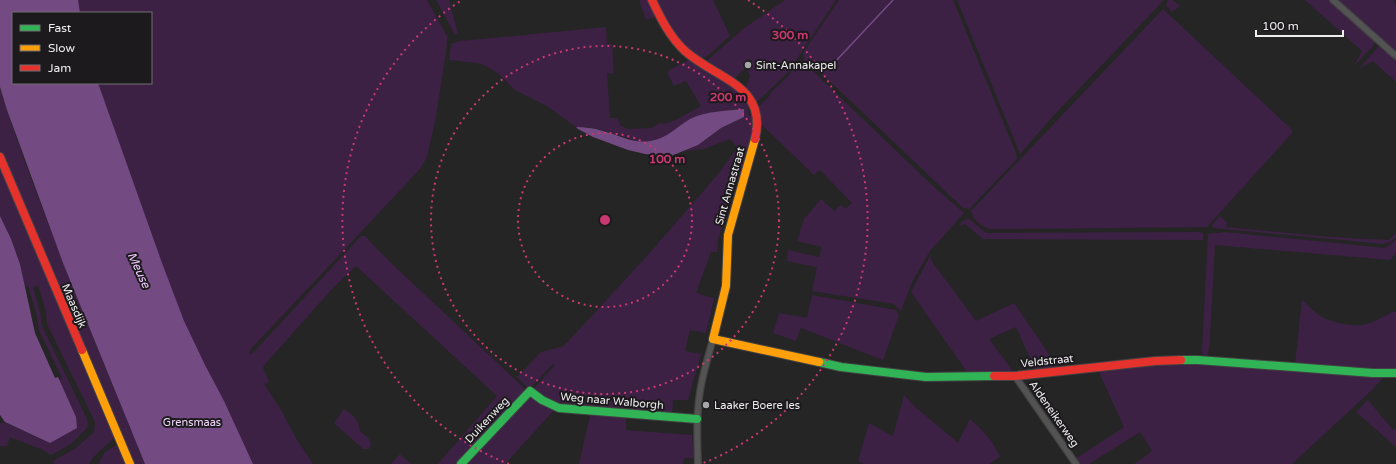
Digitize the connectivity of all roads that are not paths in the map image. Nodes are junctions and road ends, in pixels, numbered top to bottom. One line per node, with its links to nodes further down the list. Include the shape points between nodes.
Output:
1 (652, 0): 5 (street, Sint Annastraat, via 669,33 683,49 742,88 754,106 757,124 728,235 726,286)
2 (1333, 0): 3 (street)
3 (1396, 56)
4 (0, 157): 10 (street, Maasdijk)
5 (713, 339): 7 (street, Veldstraat, via 880,372 926,377); 9 (street, via 702,380)
6 (1396, 373): 7 (street, Veldstraat, via 1198,360 1148,362)
7 (1015, 376): 13 (street, Aldeneikerweg)
8 (530, 392): 9 (street, Weg naar Walborgh, via 559,408); 11 (street, Duikenweg)
9 (697, 419): 12 (street)
10 (130, 464)
11 (461, 464)
12 (698, 464)
13 (1076, 464)

